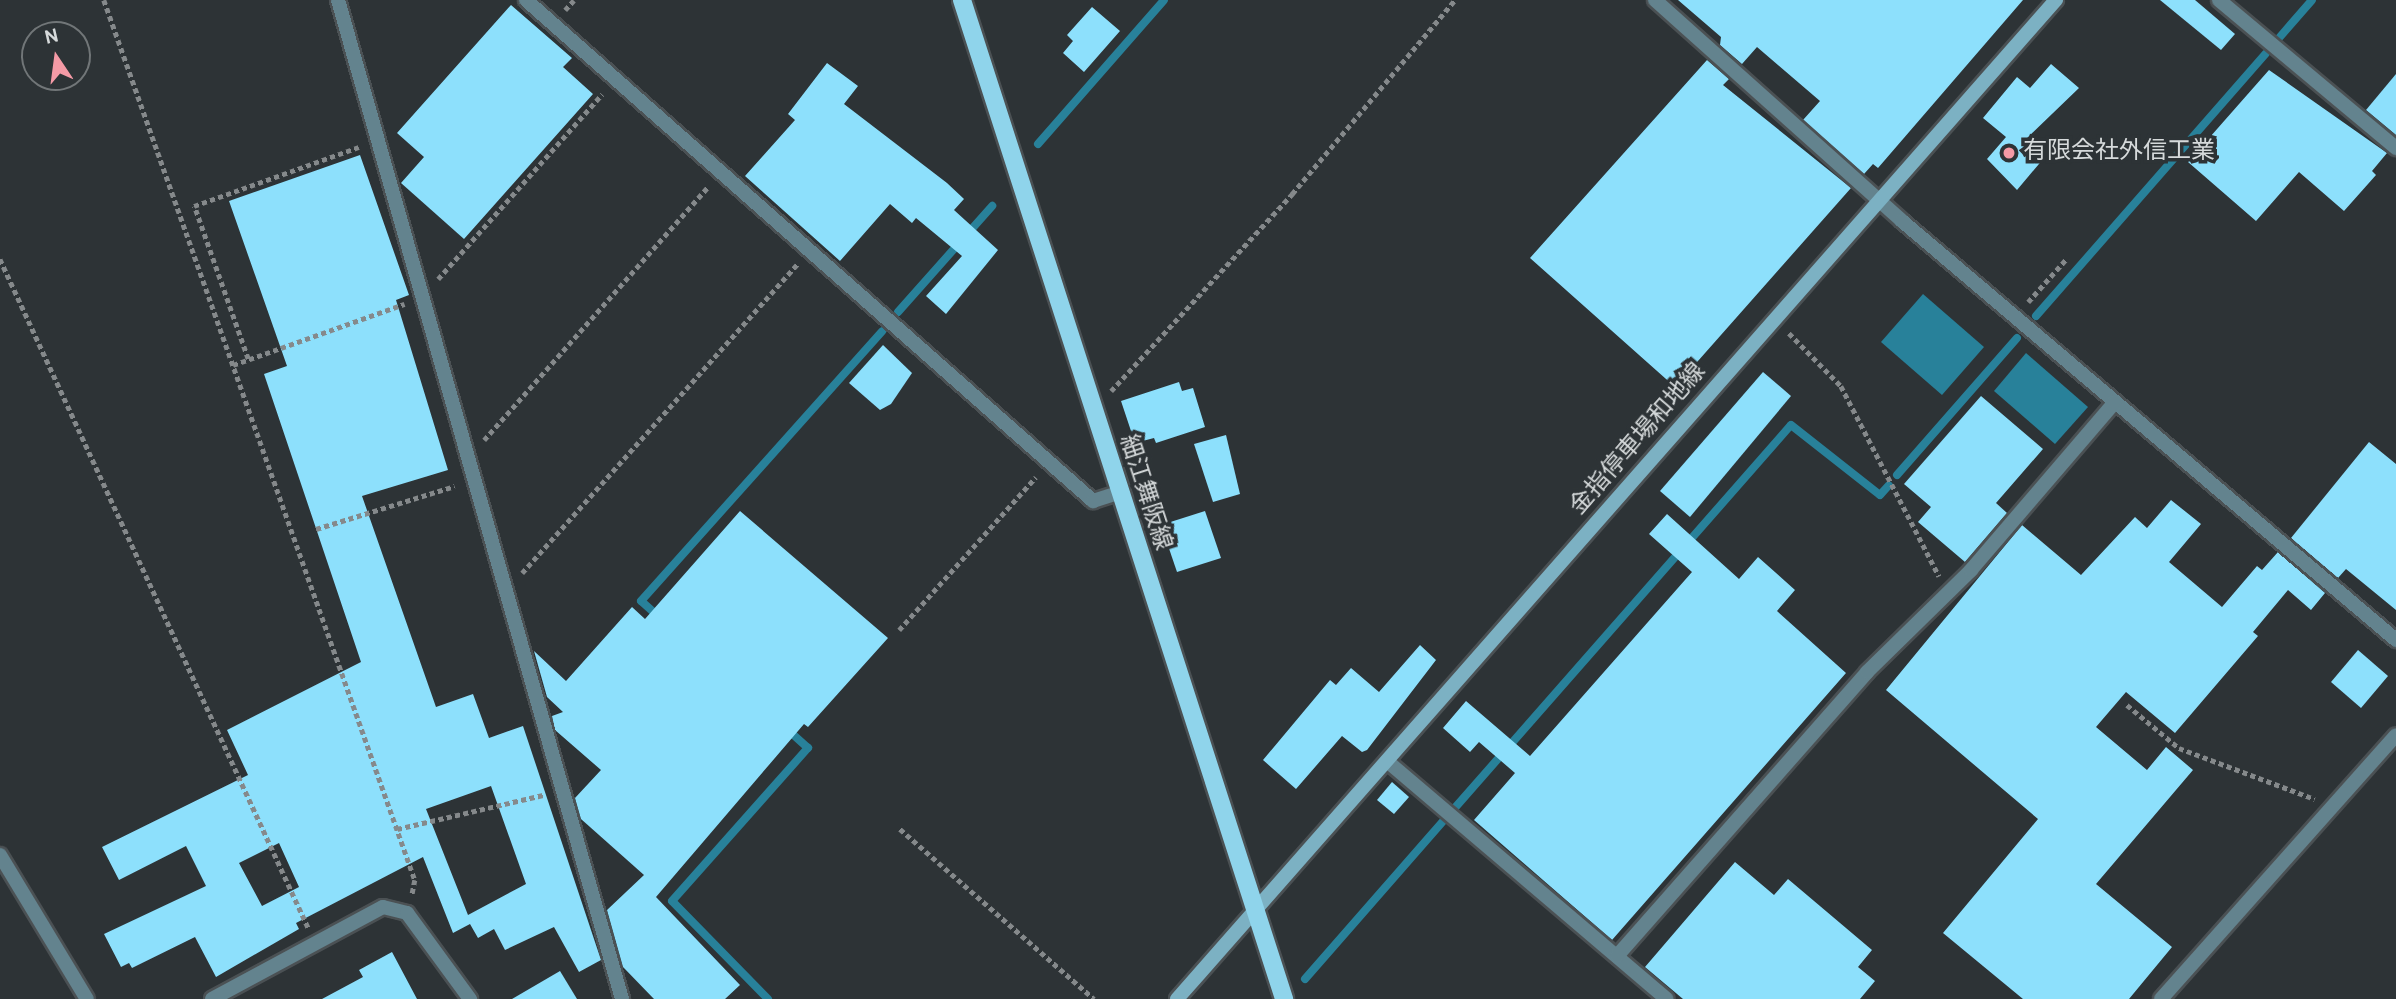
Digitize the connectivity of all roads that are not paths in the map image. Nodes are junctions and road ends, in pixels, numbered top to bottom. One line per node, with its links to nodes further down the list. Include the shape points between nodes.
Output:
1 (338, 0): 20 (street)
2 (526, 0): 10 (street, via 1093,501)
3 (962, 0): 10 (main road, 細江舞阪線)
4 (1655, 0): 8 (street)
5 (2056, 0): 8 (main road, 金指停車場和地線)
6 (2219, 0): 7 (street)
7 (2396, 148)
8 (1881, 200): 9 (street); 13 (main road, 金指停車場和地線)
9 (2115, 402): 11 (street); 16 (street, via 1950,591 1867,672)
10 (1118, 493): 15 (main road, 細江舞阪線)
11 (2396, 640)
12 (2396, 735): 24 (street)
13 (1387, 761): 15 (main road, 金指停車場和地線); 16 (street)
14 (0, 855): 17 (street)
15 (1255, 911): 21 (main road, 金指停車場和地線); 22 (main road, 細江舞阪線)
16 (1617, 956): 23 (street)
17 (88, 999)
18 (212, 999): 19 (street, via 383,907 407,913)
19 (470, 999)
20 (622, 999)
21 (1177, 999)
22 (1284, 999)
23 (1667, 999)
24 (2161, 999)

